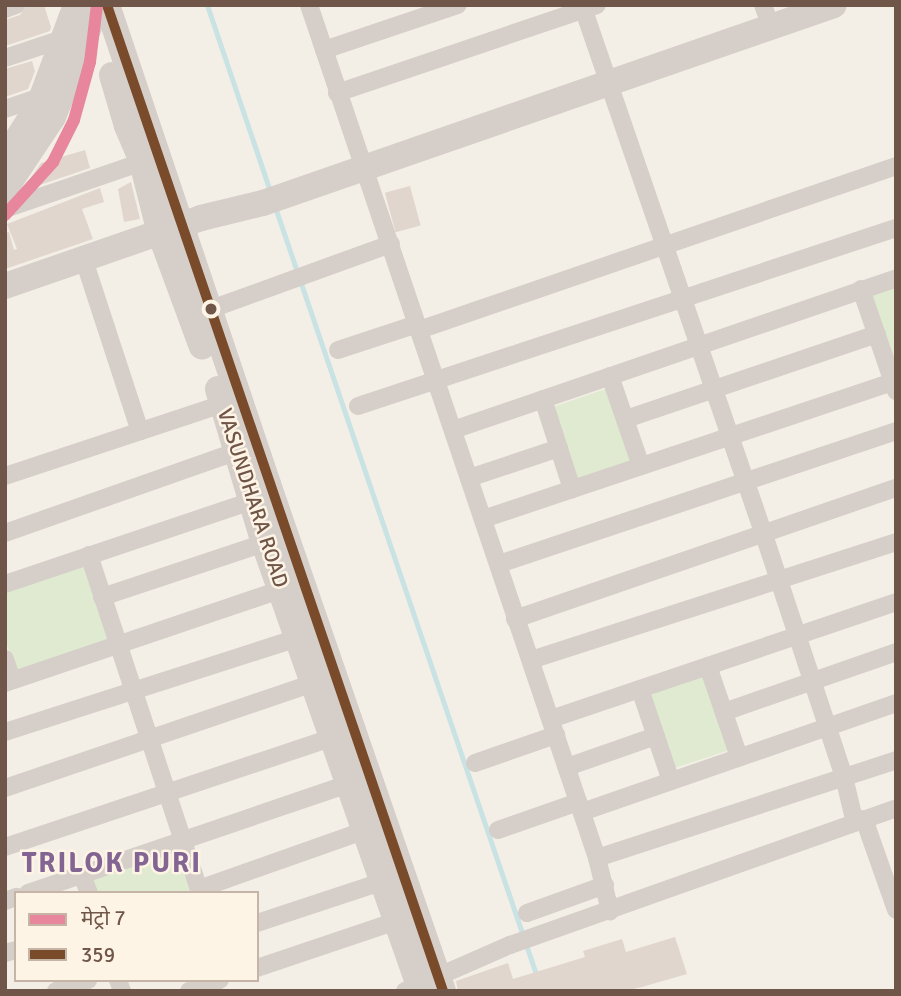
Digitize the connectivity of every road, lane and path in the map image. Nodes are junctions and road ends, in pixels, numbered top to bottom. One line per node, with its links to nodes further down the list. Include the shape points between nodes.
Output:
1 (16, 5): 6 (street)
2 (309, 5): 10 (street)
3 (458, 5): 7 (street)
4 (834, 5): 8 (street)
5 (588, 7): 12 (street); 13 (street)
6 (5, 9)
7 (408, 13): 10 (street)
8 (767, 16): 12 (street)
9 (87, 17): 11 (street); 14 (street); 17 (street, VASUNDHARA ROAD); 20 (street, via 53,117); 23 (street, VASUNDHARA ROAD)
10 (324, 50): 13 (street)
11 (5, 58)
12 (611, 82): 19 (street); 25 (street)
13 (337, 93): 19 (street)
14 (43, 96): 15 (street); 16 (street)
15 (5, 109)
16 (5, 158)
17 (142, 162): 21 (street); 23 (street, VASUNDHARA ROAD)
18 (896, 166): 25 (street)
19 (365, 167): 23 (street); 24 (street)
20 (5, 189)
21 (5, 208)
22 (896, 228): 30 (street)
23 (171, 229): 26 (street); 31 (street, VASUNDHARA ROAD)
24 (391, 244): 31 (street); 32 (street)
25 (665, 245): 30 (street); 32 (street)
26 (84, 260): 28 (street); 45 (street)
27 (896, 278): 29 (street)
28 (5, 286)
29 (862, 289): 33 (street); 34 (street)
30 (683, 298): 34 (street); 37 (street)
31 (200, 313): 41 (street, VASUNDHARA ROAD); 121 (street, VASUNDHARA ROAD)
32 (418, 327): 35 (street); 37 (street)
33 (877, 334): 38 (street); 39 (street)
34 (699, 345): 36 (street); 39 (street)
35 (338, 350)
36 (610, 376): 40 (street); 43 (street)
37 (436, 380): 42 (street); 44 (street)
38 (895, 384): 47 (street)
39 (715, 389): 43 (street); 47 (street)
40 (542, 399): 44 (street); 48 (street)
41 (223, 404): 45 (street); 49 (street, VASUNDHARA ROAD)
42 (358, 406)
43 (626, 419): 50 (street)
44 (453, 430): 52 (street)
45 (140, 431): 51 (street)
46 (896, 431): 53 (street)
47 (730, 436): 50 (street); 53 (street)
48 (559, 448): 52 (street); 55 (street)
49 (235, 452): 56 (street, VASUNDHARA ROAD); 58 (street)
50 (641, 466): 55 (street)
51 (5, 476)
52 (469, 478): 57 (street)
53 (745, 482): 59 (street); 63 (street)
54 (896, 488): 59 (street)
55 (572, 489): 57 (street)
56 (252, 500): 61 (street, VASUNDHARA ROAD); 62 (street)
57 (483, 519): 63 (street)
58 (5, 533)
59 (764, 535): 64 (street); 69 (street)
60 (896, 541): 64 (street)
61 (264, 543): 66 (street, VASUNDHARA ROAD); 67 (street)
62 (89, 555): 65 (street); 67 (street)
63 (499, 564): 69 (street)
64 (779, 580): 70 (street); 75 (street)
65 (5, 584)
66 (282, 589): 71 (street, VASUNDHARA ROAD); 72 (street)
67 (102, 597): 72 (street)
68 (896, 602): 70 (street)
69 (515, 619): 75 (street)
70 (797, 636): 76 (street); 78 (street)
71 (297, 638): 79 (street, VASUNDHARA ROAD); 81 (street)
72 (118, 644): 77 (street); 81 (street)
73 (896, 652): 78 (street)
74 (5, 659): 77 (street)
75 (531, 660): 84 (street)
76 (708, 666): 80 (street); 83 (street)
77 (9, 682)
78 (812, 682): 83 (street); 85 (street)
79 (313, 683): 88 (street, VASUNDHARA ROAD); 89 (street)
80 (640, 689): 84 (street); 87 (street)
81 (133, 690): 86 (street); 89 (street)
82 (896, 703): 85 (street)
83 (723, 712): 90 (street)
84 (553, 727): 92 (street); 93 (street)
85 (827, 727): 90 (street); 94 (street)
86 (5, 732)
87 (656, 736): 93 (street); 95 (street)
88 (333, 737): 96 (street, VASUNDHARA ROAD); 98 (street)
89 (147, 738): 97 (street); 98 (street)
90 (738, 757): 95 (street)
91 (896, 760): 94 (street)
92 (475, 763)
93 (566, 767): 99 (street)
94 (844, 777): 101 (street); 106 (street)
95 (671, 781): 99 (street)
96 (351, 783): 102 (street, VASUNDHARA ROAD); 104 (street)
97 (5, 788)
98 (167, 793): 104 (street); 105 (street)
99 (580, 807): 103 (street); 106 (street)
100 (896, 808): 101 (street)
101 (860, 821): 113 (street); 114 (street)
102 (366, 830): 108 (street, VASUNDHARA ROAD); 112 (street)
103 (498, 830)
104 (183, 841): 107 (street); 112 (street)
105 (5, 847)
106 (597, 858): 109 (street)
107 (82, 875): 110 (street); 111 (street)
108 (384, 881): 116 (street, VASUNDHARA ROAD); 117 (street)
109 (605, 885): 114 (street); 115 (street)
110 (35, 891)
111 (88, 891)
112 (200, 891)
113 (896, 910)
114 (610, 911): 121 (street, via 510,945)
115 (527, 913)
116 (397, 921): 118 (street); 121 (street, VASUNDHARA ROAD)
117 (259, 922)
118 (259, 967)
119 (82, 982): 122 (street)
120 (214, 982): 123 (street)
121 (425, 987)
122 (56, 991)
123 (189, 991)

